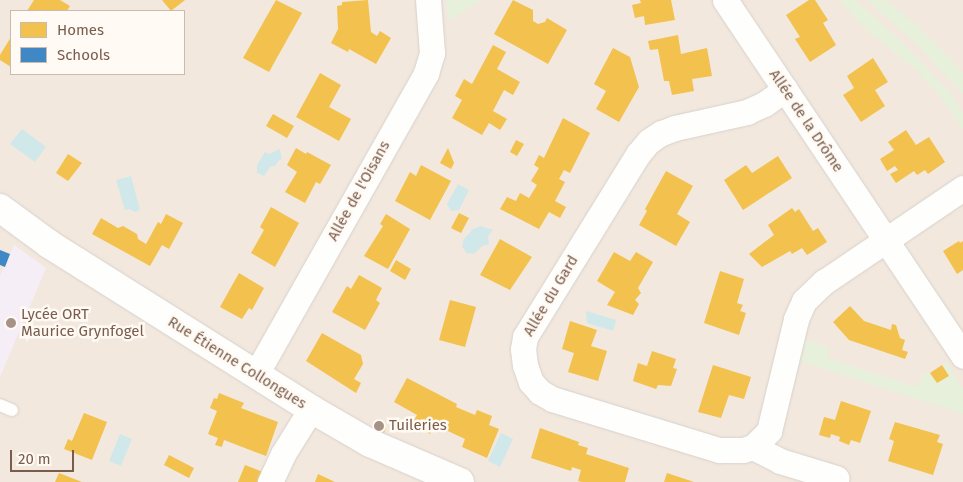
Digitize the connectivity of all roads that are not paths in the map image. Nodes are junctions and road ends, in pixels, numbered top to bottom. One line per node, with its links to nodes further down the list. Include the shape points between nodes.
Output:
1 (428, 0): 8 (street, Allée de l'Oisans, via 432,53 426,73)
2 (726, 1): 3 (street, Allée de la Drôme)
3 (785, 89): 6 (street, Allée de la Drôme); 10 (street, Allée du Gard, via 747,112 675,128 649,141 523,343 531,382 552,399 719,450)
4 (963, 188): 6 (street)
5 (0, 208): 8 (main road, Rue Étienne Collongues, via 55,248)
6 (886, 241): 7 (street, Allée de la Drôme); 10 (street, via 824,282 804,301 796,319 769,431)
7 (963, 356)
8 (256, 374): 9 (main road, Rue Étienne Collongues)
9 (311, 409): 12 (street); 13 (main road, Rue Étienne Collongues, via 370,443)
10 (753, 447): 11 (street, via 780,461)
11 (836, 478)
12 (270, 482)
13 (460, 482)

